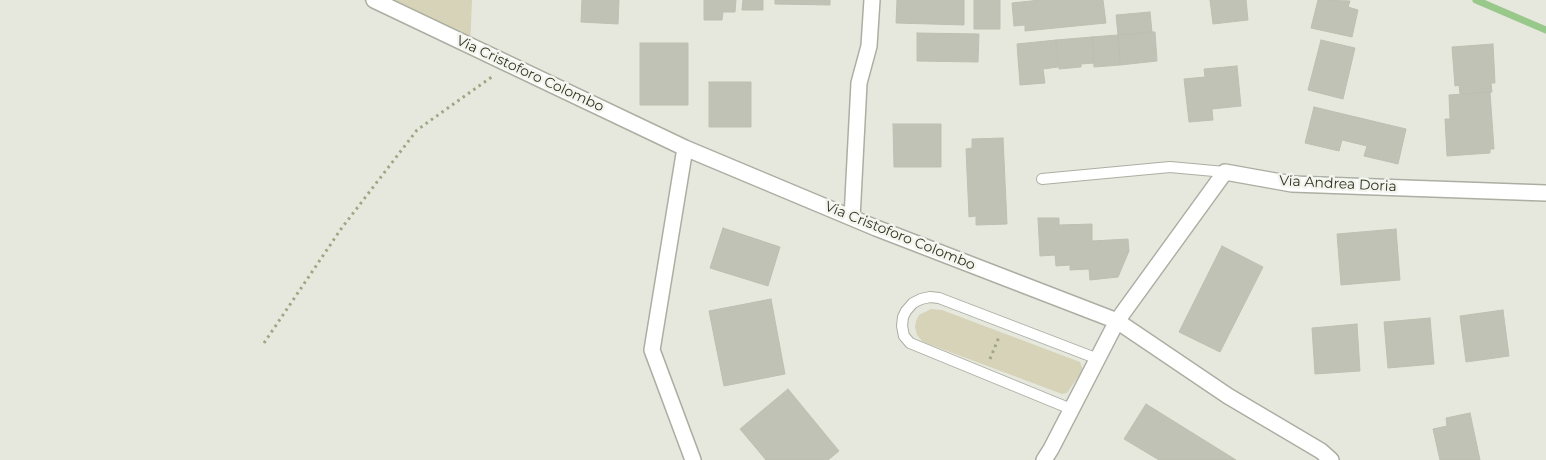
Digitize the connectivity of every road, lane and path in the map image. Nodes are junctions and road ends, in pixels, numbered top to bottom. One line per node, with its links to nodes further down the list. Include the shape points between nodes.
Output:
1 (374, 0): 3 (street, Via Cristoforo Colombo)
2 (872, 0): 8 (street, via 869,46 859,83)
3 (509, 64): 4 (street, Via Cristoforo Colombo); 11 (path, via 417,130 341,229)
4 (685, 148): 8 (street, Via Cristoforo Colombo); 15 (street, via 652,350)
5 (1225, 172): 6 (lane, via 1170,167); 7 (street, Via Andrea Doria, via 1292,184); 9 (street)
6 (1042, 179)
7 (1546, 193)
8 (852, 218): 9 (street, Via Cristoforo Colombo)
9 (1117, 321): 12 (street); 17 (street, Via Cristoforo Colombo)
10 (1004, 323): 12 (lane); 13 (path); 13 (lane, via 930,297 912,304 903,317 904,336 910,343)
11 (264, 343)
12 (1098, 359): 14 (street)
13 (984, 373): 14 (lane)
14 (1072, 409): 16 (street)
15 (694, 460)
16 (1044, 460)
17 (1331, 460)

